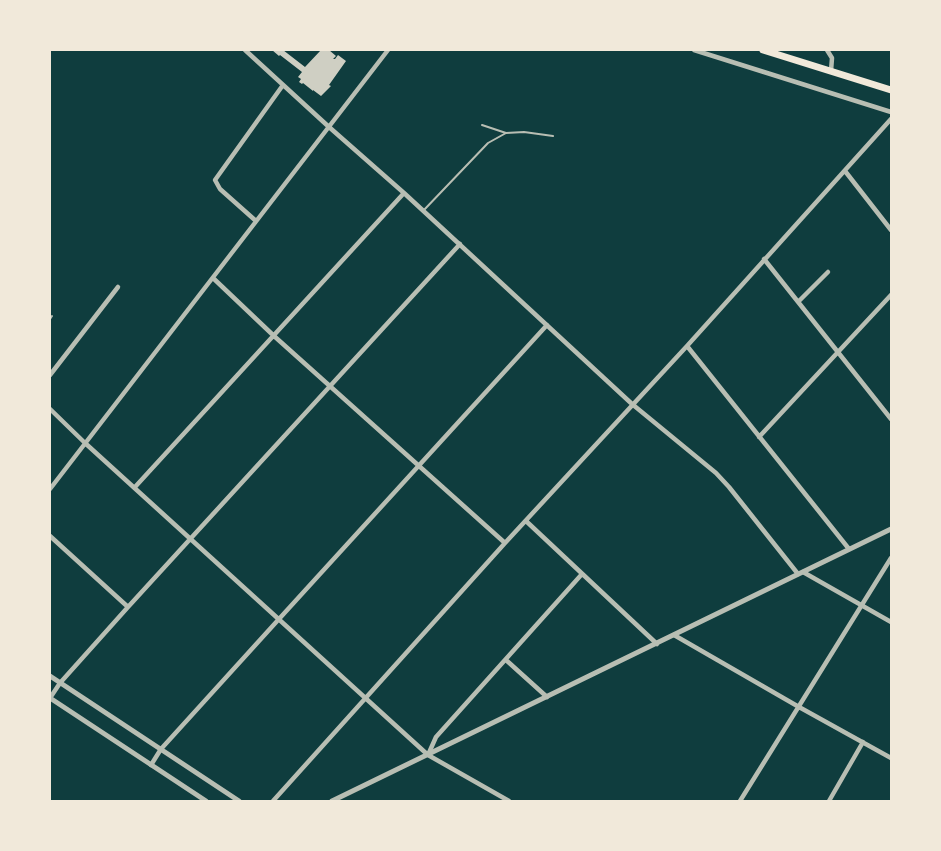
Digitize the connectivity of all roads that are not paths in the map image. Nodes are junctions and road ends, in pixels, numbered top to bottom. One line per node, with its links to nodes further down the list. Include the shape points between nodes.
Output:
1 (245, 50): 7 (street)
2 (388, 50): 12 (street)
3 (694, 50): 9 (street)
4 (763, 50): 6 (highway)
5 (827, 50): 6 (street, via 832,58)
6 (831, 71): 8 (highway)
7 (283, 84): 12 (street); 18 (street, via 215,180 220,189)
8 (891, 90)
9 (891, 112)
10 (891, 119): 15 (street)
11 (482, 125): 13 (lane)
12 (329, 127): 16 (street); 18 (street)
13 (506, 133): 14 (lane); 17 (lane, via 488,143)
14 (553, 136)
15 (844, 171): 19 (street); 21 (street)
16 (404, 193): 17 (street); 30 (street)
17 (423, 211): 20 (street)
18 (256, 221): 23 (street)
19 (891, 230)
20 (460, 244): 29 (street); 34 (street)
21 (764, 259): 26 (street); 31 (street)
22 (828, 272): 26 (street)
23 (213, 278): 30 (street); 39 (street)
24 (118, 287): 33 (street)
25 (891, 295): 32 (street)
26 (798, 302): 32 (street)
27 (52, 316): 28 (lane)
28 (50, 319)
29 (547, 326): 35 (street); 40 (street)
30 (274, 336): 34 (street); 41 (street)
31 (686, 346): 35 (street); 38 (street)
32 (838, 352): 37 (street); 38 (street)
33 (50, 375)
34 (330, 386): 40 (street); 46 (street)
35 (632, 404): 43 (street); 50 (street, via 716,473)
36 (50, 410): 39 (street)
37 (891, 419)
38 (759, 437): 48 (street)
39 (85, 443): 41 (street); 42 (street)
40 (419, 465): 47 (street); 54 (street)
41 (135, 487): 46 (street)
42 (50, 489)
43 (526, 521): 47 (street); 51 (street)
44 (891, 529): 48 (street)
45 (50, 536): 53 (street)
46 (191, 538): 53 (street); 54 (street)
47 (505, 543): 63 (street)
48 (849, 549): 50 (street)
49 (891, 558): 52 (street)
50 (801, 573): 52 (street); 56 (street)
51 (582, 574): 57 (street); 58 (street)
52 (862, 606): 55 (street); 64 (street)
53 (128, 607): 60 (street)
54 (279, 619): 63 (street); 66 (street)
55 (891, 622)
56 (674, 635): 57 (street); 64 (street)
57 (657, 644): 61 (street)
58 (506, 660): 61 (street); 67 (street, via 436,737)
59 (50, 676): 60 (street)
60 (60, 682): 62 (street); 66 (street)
61 (547, 697): 67 (street)
62 (50, 698): 69 (street)
63 (366, 698): 67 (street); 72 (street)
64 (799, 707): 65 (street); 75 (street)
65 (863, 742): 68 (street); 76 (street)
66 (161, 749): 69 (street); 71 (street)
67 (428, 755): 73 (street); 74 (street)
68 (891, 758)
69 (151, 764): 70 (street)
70 (206, 801)
71 (239, 801)
72 (273, 801)
73 (332, 801)
74 (509, 801)
75 (740, 801)
76 (829, 801)

